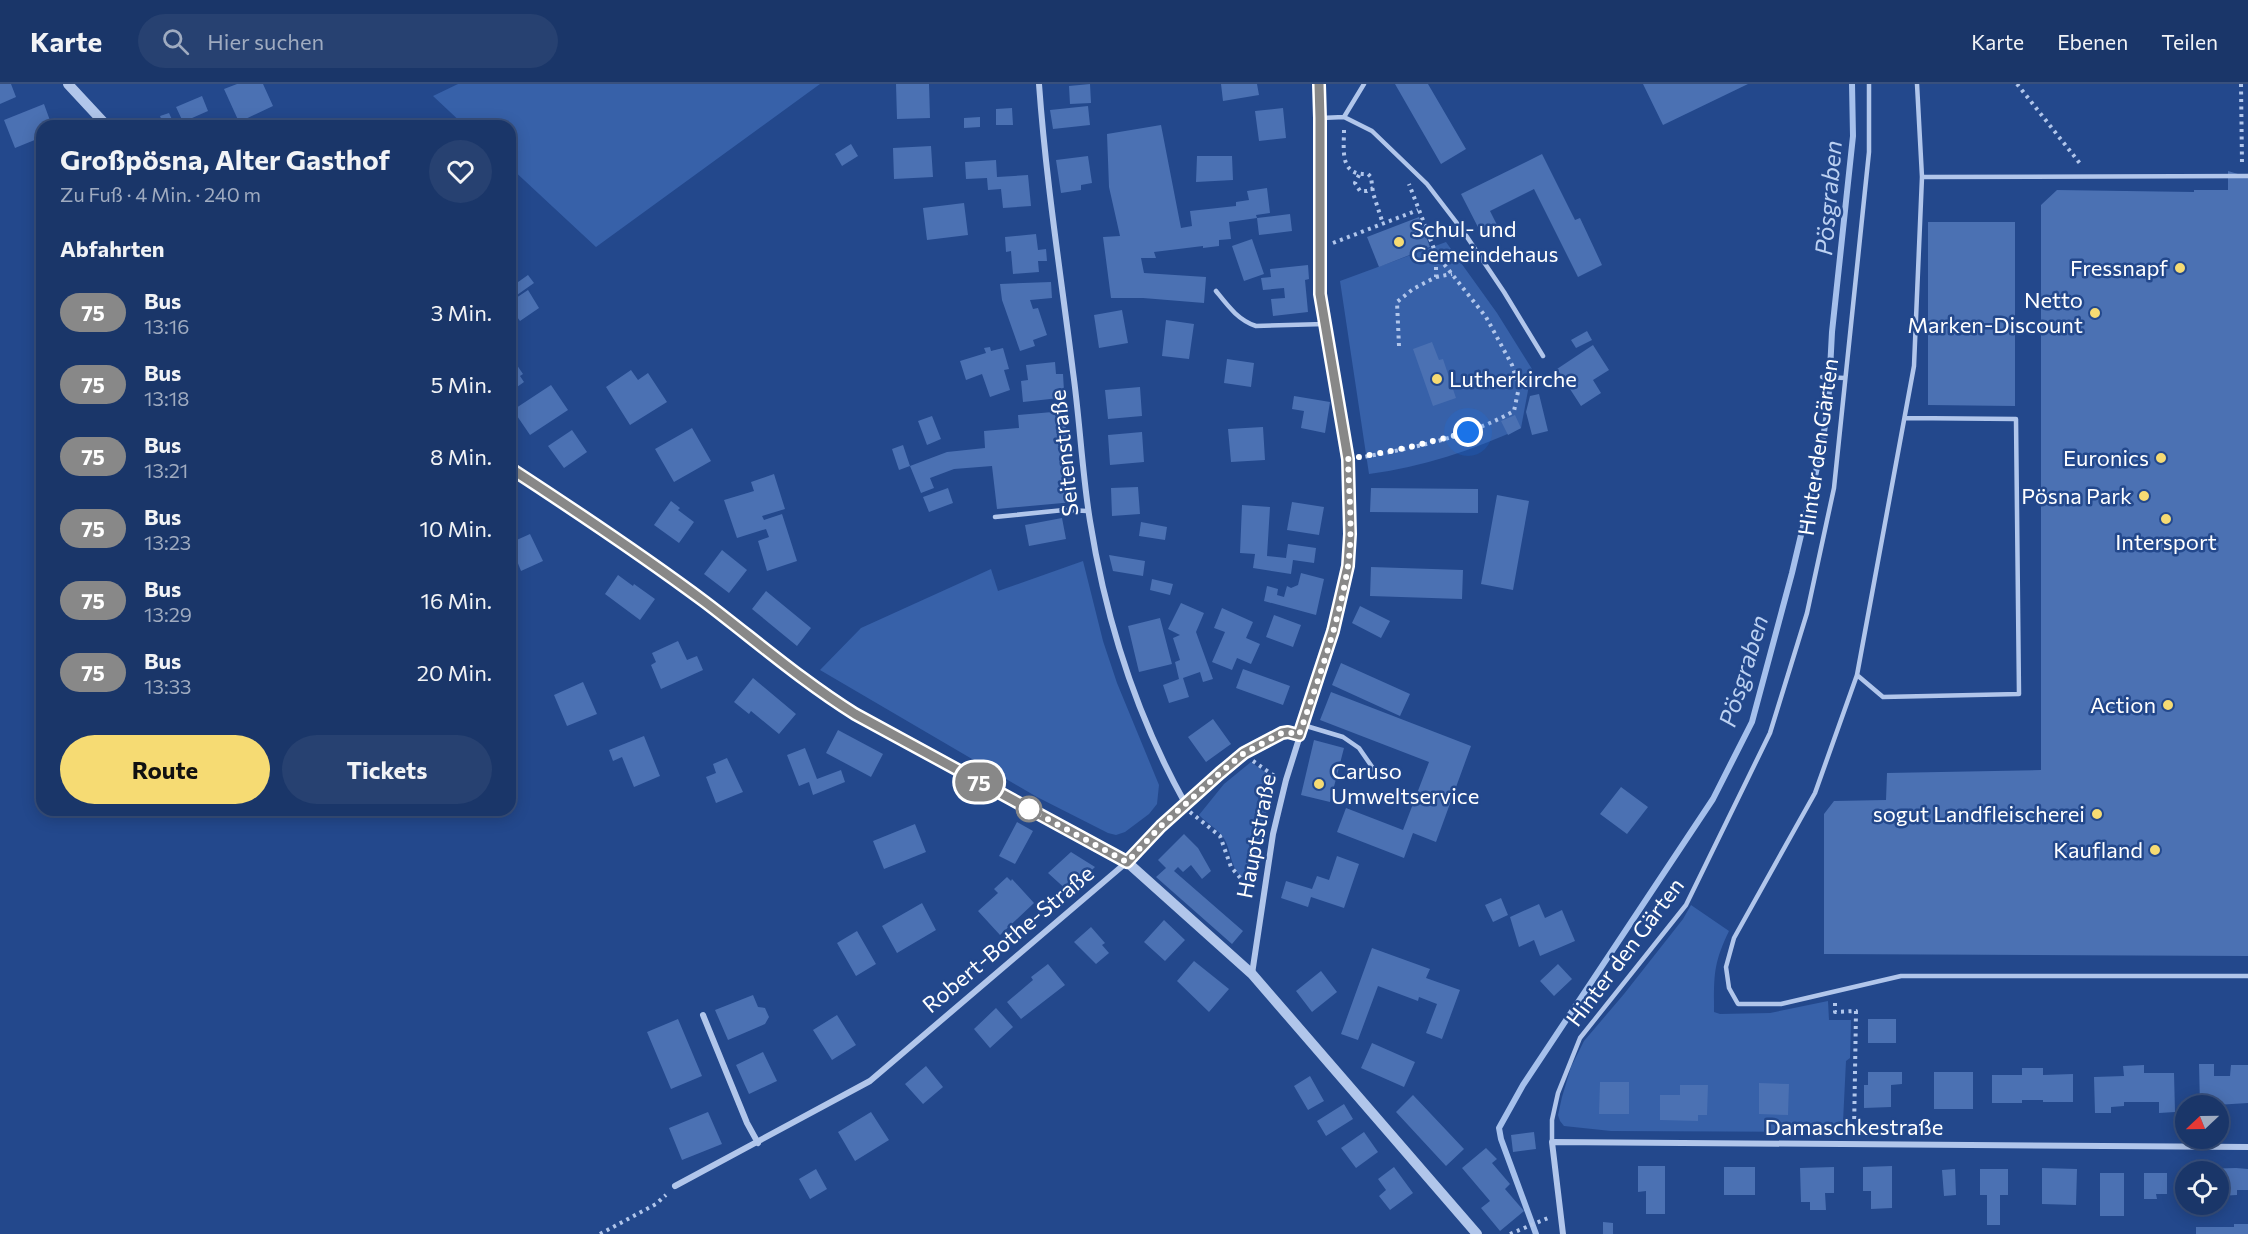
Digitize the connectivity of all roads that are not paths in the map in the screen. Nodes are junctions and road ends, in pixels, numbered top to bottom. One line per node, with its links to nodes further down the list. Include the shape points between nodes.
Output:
1 (68, 84): 9 (street)
2 (1039, 84): 19 (street, Seitenstraße)
3 (1318, 84): 8 (street, Hauptstraße)
4 (1364, 84): 7 (lane)
5 (1869, 84): 16 (lane, Hinter den Gärten, via 1869,152)
6 (1917, 84): 11 (lane)
7 (1344, 117): 8 (lane); 14 (lane, via 1372,131 1427,184 1504,292)
8 (1320, 118): 13 (street, Hauptstraße, via 1320,294)
9 (101, 120)
10 (2248, 176): 11 (lane)
11 (1922, 177): 17 (lane, via 1914,366)
12 (1216, 291): 13 (lane, via 1232,311 1256,326)
13 (1325, 324): 22 (street, Hauptstraße, via 1348,459 1350,534 1348,566 1333,631)
14 (1543, 357)
15 (1822, 377): 16 (lane)
16 (1845, 378): 30 (lane, Hinter den Gärten, via 1834,488 1807,613 1770,733 1686,905 1580,1038 1558,1093)
17 (1905, 418): 21 (lane); 21 (lane, via 2016,418 2019,694 1883,698)
18 (516, 472): 26 (street, via 625,544 826,696)
19 (1088, 511): 20 (lane); 25 (street, Seitenstraße, via 1107,606 1129,681 1160,757)
20 (995, 517)
21 (1857, 675): 28 (lane, via 1815,794 1734,938 1726,967 1729,988 1738,1004 1781,1004 1901,976)
22 (1303, 725): 23 (street, Hauptstraße); 24 (lane, via 1343,737 1359,748)
23 (1299, 735): 25 (street, Robert-Bothe-Straße, via 1282,733 1244,753); 27 (street, Hauptstraße, via 1272,834)
24 (1377, 774)
25 (1185, 803): 26 (street, Robert-Bothe-Straße)
26 (1127, 862): 27 (street); 31 (street, Robert-Bothe-Straße, via 870,1081)
27 (1252, 974): 34 (street)
28 (2248, 976)
29 (703, 1015): 31 (street)
30 (1552, 1142): 32 (street, Damaschkestraße); 35 (street)
31 (758, 1143): 33 (street, Robert-Bothe-Straße)
32 (2248, 1147)
33 (675, 1186)
34 (1477, 1234)
35 (1563, 1234)

